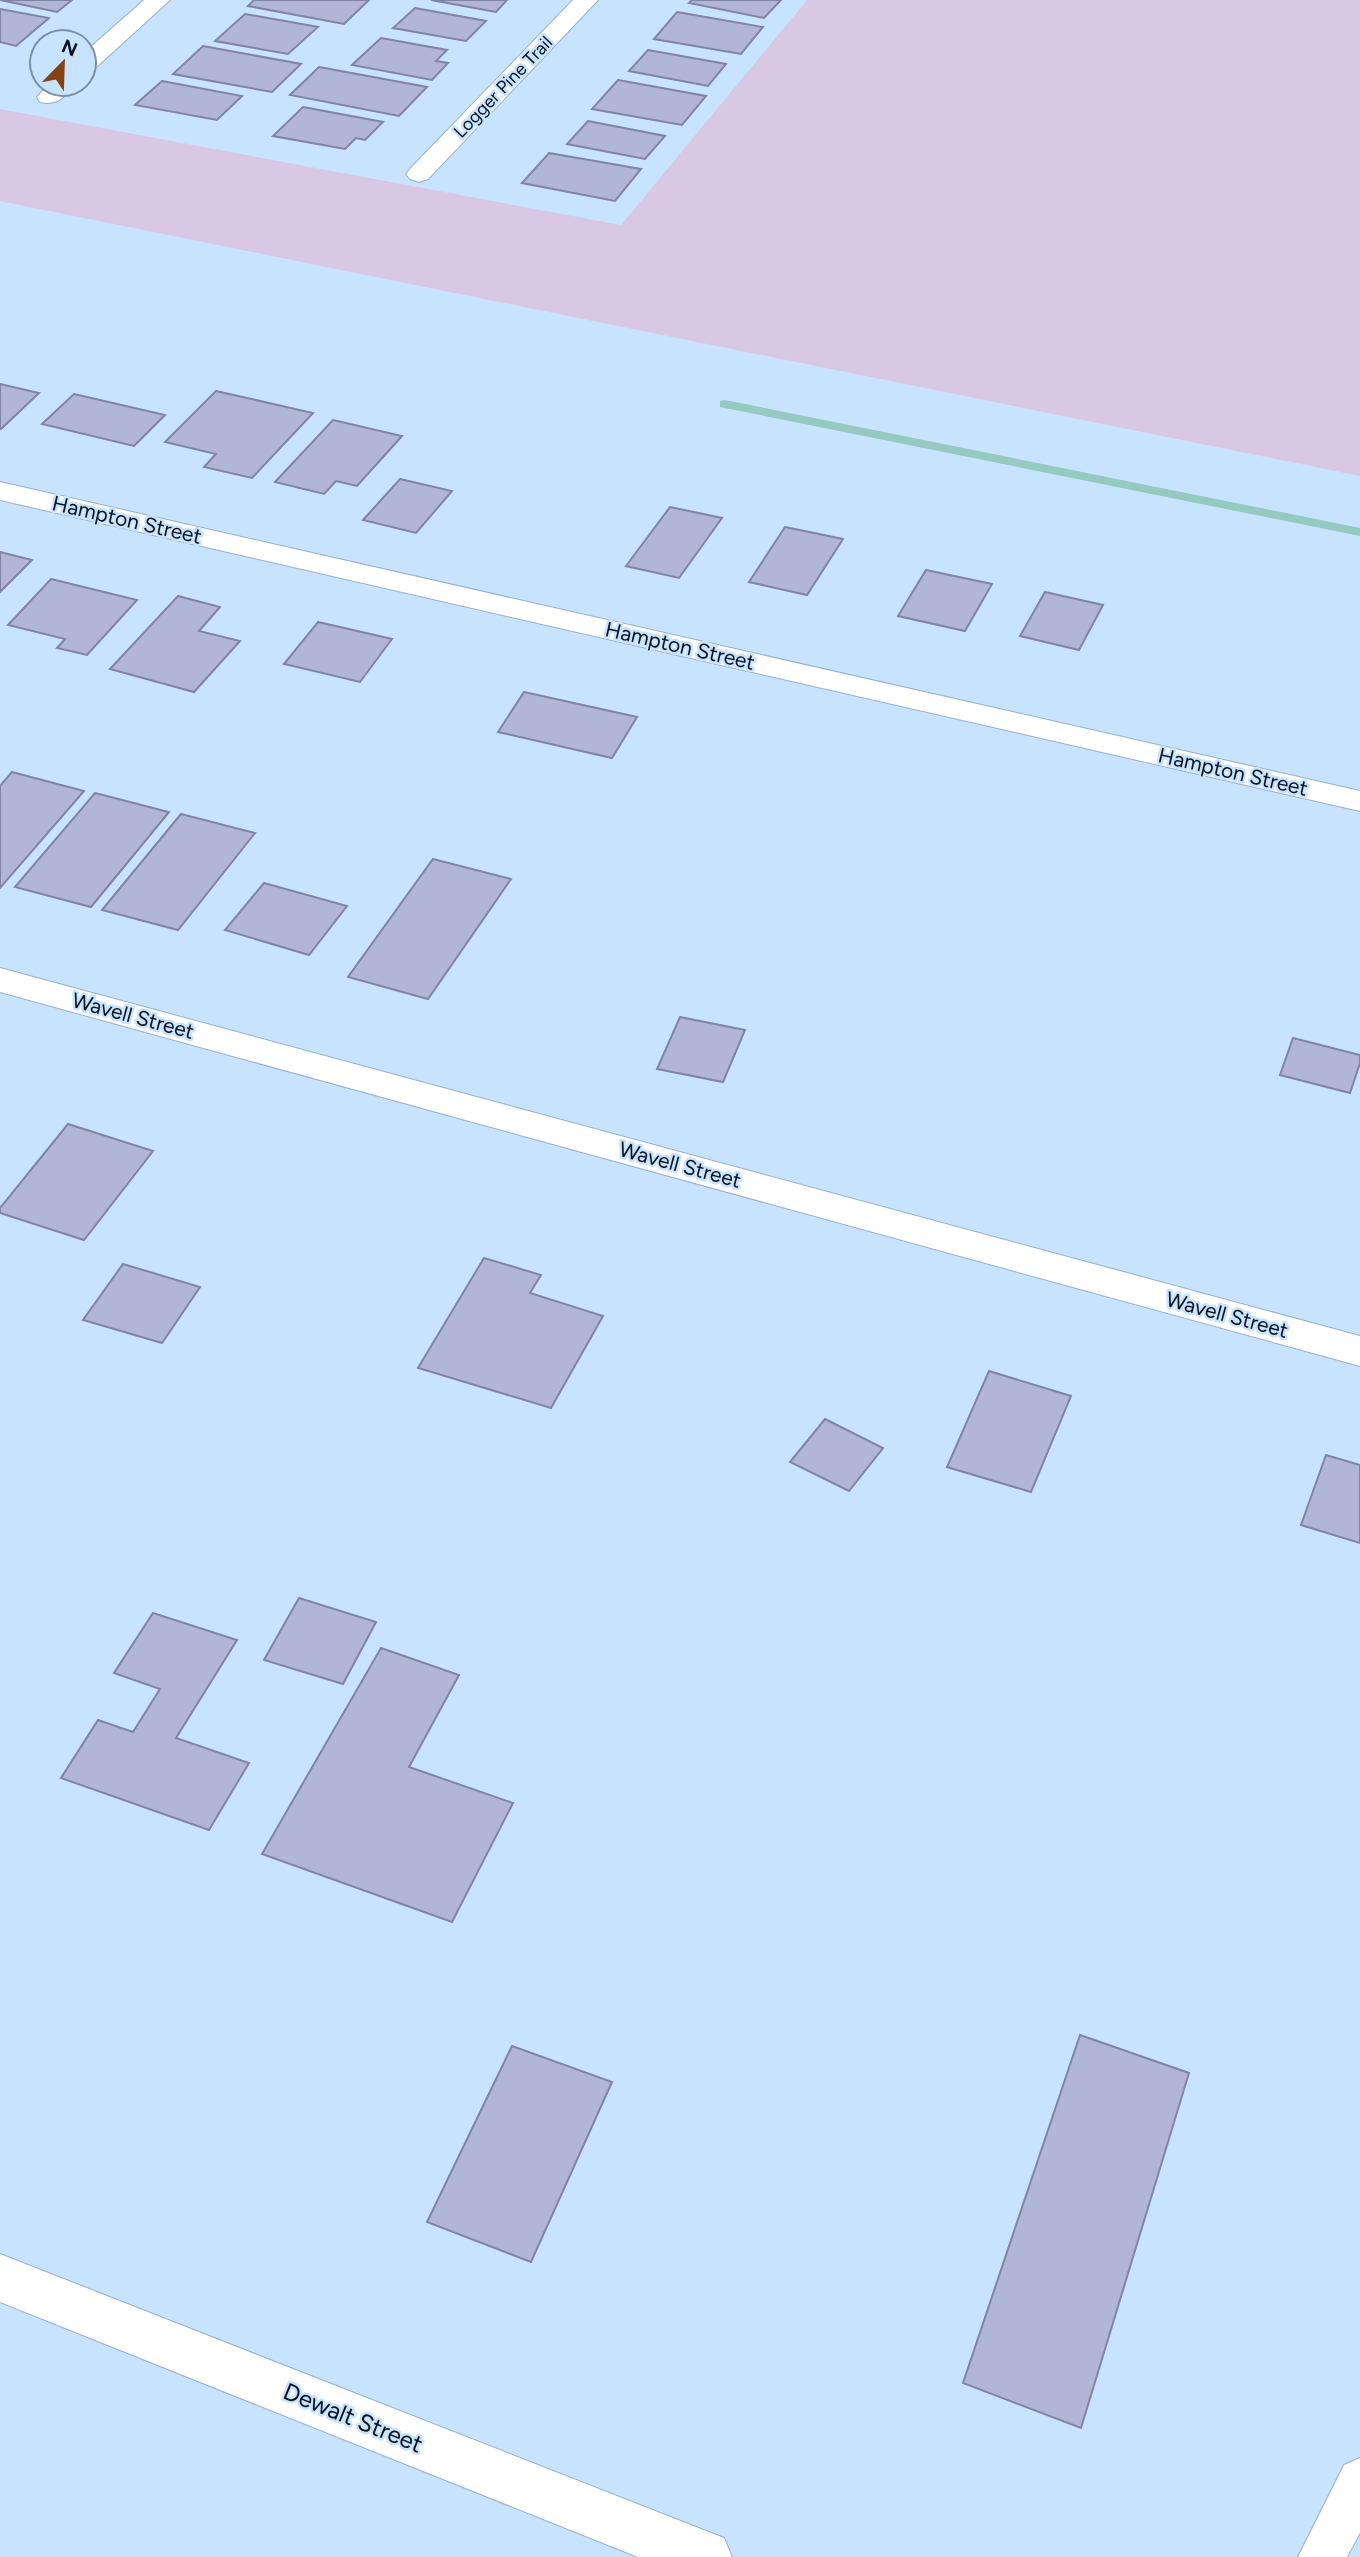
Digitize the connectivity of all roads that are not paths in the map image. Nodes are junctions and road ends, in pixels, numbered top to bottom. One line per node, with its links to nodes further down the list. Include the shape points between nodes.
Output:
1 (158, 0): 3 (street)
2 (586, 0): 4 (street, Logger Pine Trail)
3 (98, 54)
4 (419, 174)
5 (0, 491): 6 (street, Hampton Street)
6 (1360, 801)
7 (0, 980): 8 (street, Wavell Street)
8 (1360, 1351)
9 (0, 2278): 11 (street, Dewalt Street)
10 (1360, 2481): 12 (lane)
11 (705, 2557)
12 (1321, 2557)

